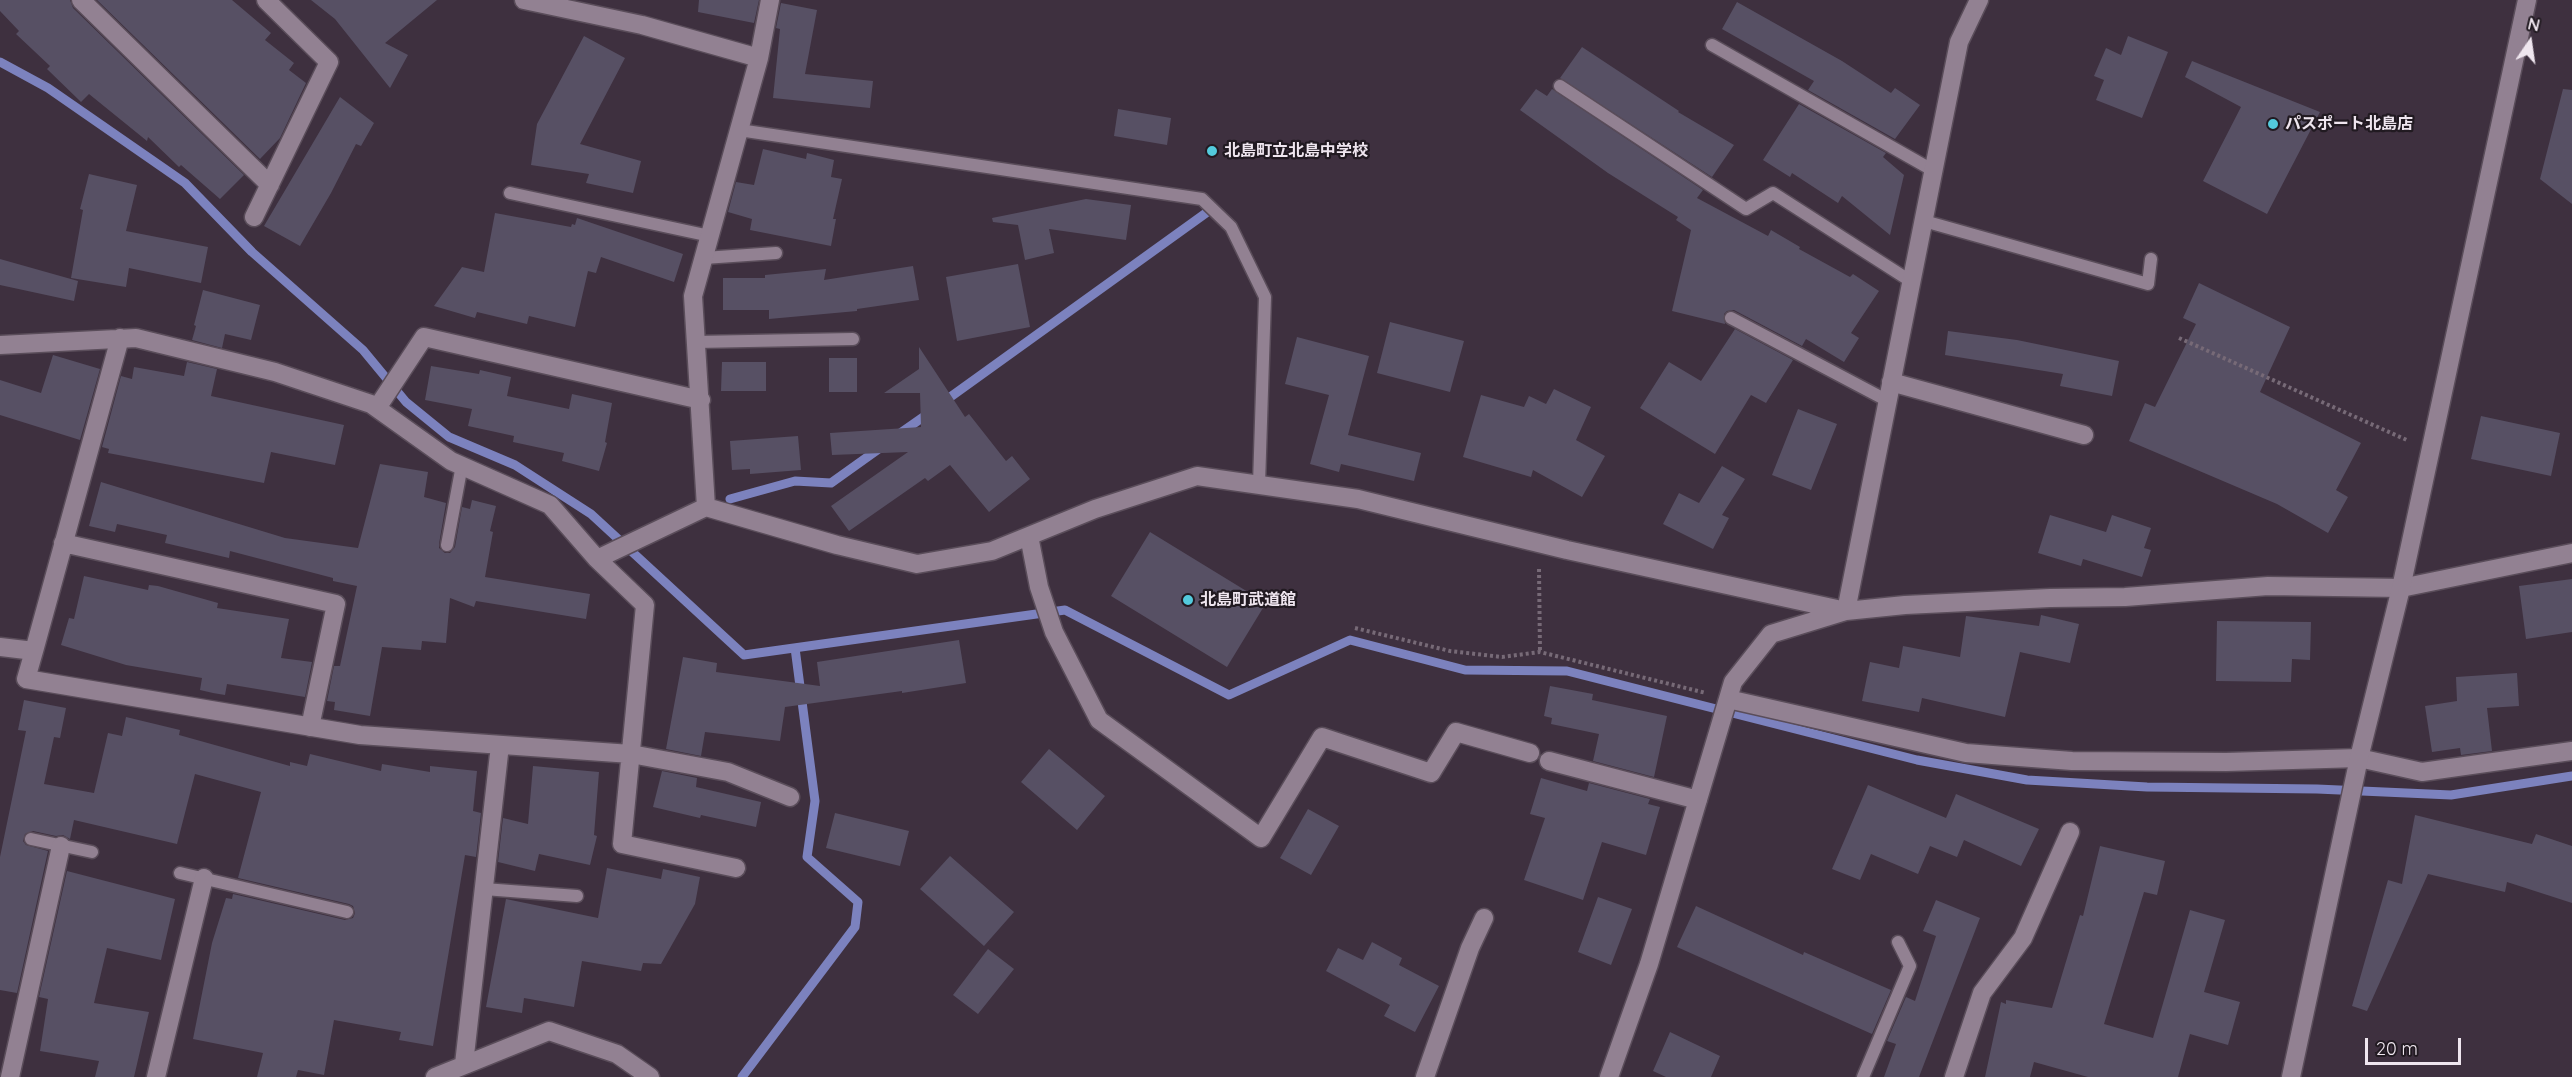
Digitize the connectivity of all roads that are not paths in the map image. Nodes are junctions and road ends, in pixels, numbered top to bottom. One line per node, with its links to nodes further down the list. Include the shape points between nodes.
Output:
1 (81, 0): 12 (street)
2 (266, 0): 12 (street, via 329,62)
3 (524, 0): 8 (street, via 642,25)
4 (770, 0): 8 (street)
5 (1978, 0): 11 (street, via 1959,42)
6 (2527, 0): 39 (street)
7 (1712, 45): 11 (lane)
8 (759, 58): 10 (street)
9 (1560, 86): 20 (lane, via 1746,209 1773,193)
10 (739, 130): 16 (street); 32 (lane, via 1202,199 1231,227 1265,297)
11 (1934, 171): 15 (street)
12 (270, 184): 14 (street)
13 (510, 194): 16 (lane)
14 (254, 217)
15 (1924, 221): 19 (lane, via 2148,284); 20 (street)
16 (710, 236): 18 (street)
17 (776, 253): 18 (lane)
18 (704, 258): 24 (street, via 693,296)
19 (2151, 259)
20 (1912, 282): 26 (street)
21 (1731, 318): 28 (lane)
22 (120, 338): 25 (street); 29 (street, via 136,338 275,372); 35 (street)
23 (853, 339): 24 (lane)
24 (696, 342): 27 (street)
25 (0, 345)
26 (1892, 382): 28 (street); 30 (street)
27 (700, 400): 29 (street, via 424,337); 33 (street)
28 (1887, 401): 40 (street)
29 (377, 408): 31 (street)
30 (2084, 435)
31 (462, 465): 36 (lane); 38 (street, via 550,505)
32 (1259, 484): 34 (street, via 1197,476 1095,509); 40 (street, via 1358,499)
33 (706, 507): 34 (street, via 917,564 992,551); 38 (street)
34 (1029, 536): 47 (street, via 1039,587 1054,632 1099,720 1261,837 1322,737 1431,773 1456,732)
35 (63, 543): 42 (street); 44 (street, via 336,604)
36 (447, 545)
37 (2572, 553): 39 (street)
38 (597, 558): 48 (street, via 645,605)
39 (2401, 588): 40 (street, via 2268,586); 49 (street)
40 (1846, 611): 43 (street, via 1771,634 1733,682)
41 (0, 647): 42 (street)
42 (34, 651): 44 (street, via 26,680)
43 (1728, 699): 49 (street, via 1966,753 2072,761); 52 (street)
44 (310, 727): 45 (street, via 360,735)
45 (500, 745): 48 (street); 60 (street)
46 (2572, 752): 49 (street, via 2422,772)
47 (1530, 753)
48 (631, 754): 51 (street, via 729,772); 57 (street, via 622,844)
49 (2360, 758): 74 (street)
50 (1549, 761): 52 (street)
51 (790, 797)
52 (1698, 800): 66 (street)
53 (2070, 832): 73 (street, via 2023,938 1982,993)
54 (31, 839): 55 (lane)
55 (61, 846): 56 (lane); 67 (street)
56 (92, 852)
57 (736, 868)
58 (180, 873): 59 (lane)
59 (204, 878): 62 (lane); 68 (street)
60 (484, 889): 61 (lane); 65 (street)
61 (577, 896)
62 (347, 912)
63 (1484, 918): 71 (street)
64 (1898, 942): 72 (lane, via 1910,966)
65 (464, 1064): 69 (street); 70 (street, via 549,1031 617,1054)
66 (1614, 1076)
67 (10, 1077)
68 (156, 1077)
69 (435, 1077)
70 (650, 1077)
71 (1425, 1077)
72 (1863, 1077)
73 (1954, 1077)
74 (2291, 1077)

